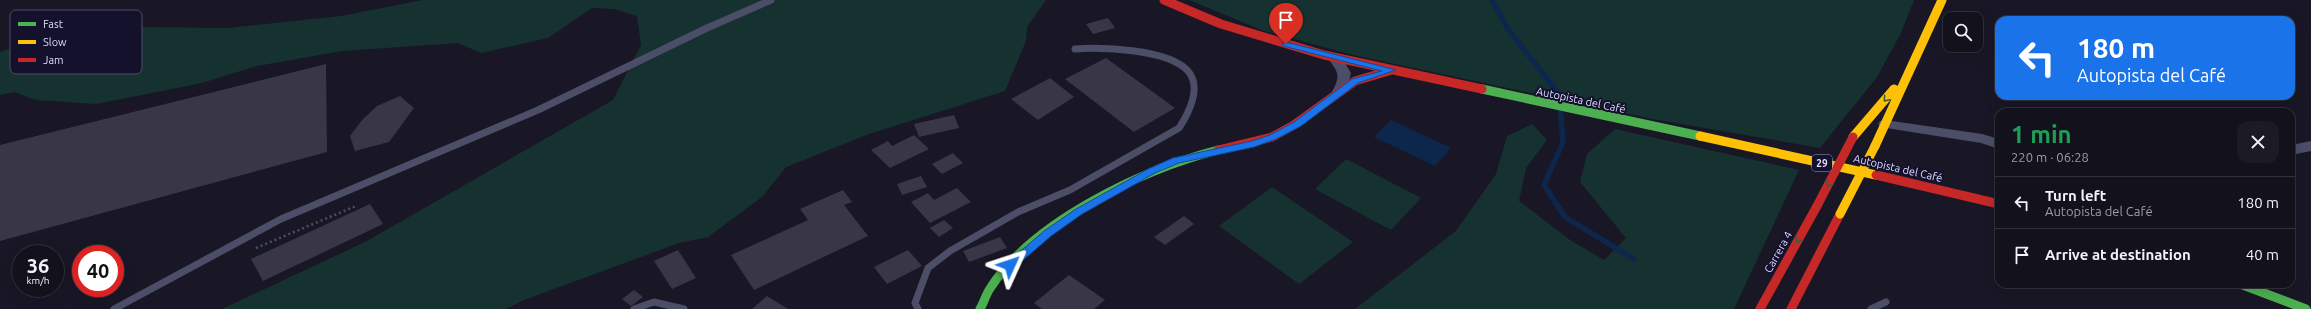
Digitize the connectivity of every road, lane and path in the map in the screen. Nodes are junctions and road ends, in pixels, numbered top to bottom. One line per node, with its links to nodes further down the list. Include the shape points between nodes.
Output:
1 (771, 0): 18 (lane, via 707,28 538,110 281,219)
2 (1164, 0): 5 (main road, Autopista del Café / 29, via 1227,26)
3 (1942, 0): 6 (main road)
4 (1075, 49): 21 (lane, via 1117,49 1176,62 1188,71 1193,82 1192,103 1186,118 1179,128 1070,190 1018,212 950,251 928,268 915,302)
5 (1333, 57): 7 (main road, Autopista del Café / 29); 8 (street, via 1344,70 1345,77)
6 (1911, 69): 9 (main road); 23 (main road, Carrera 4, one-way to 23, bridge, via 1853,137)
7 (1392, 70): 8 (main road, via 1355,81); 13 (main road, Autopista del Café / 29, via 1878,175)
8 (1339, 92): 22 (main road, via 1297,124 1273,137 1254,144 1177,160 1152,171 1079,212 1047,234 1000,275 990,288)
9 (1885, 124): 10 (street); 24 (main road, bridge)
10 (1995, 143)
11 (2311, 146): 12 (street)
12 (2295, 149)
13 (1995, 203)
14 (356, 206): 15 (path)
15 (254, 249)
16 (2251, 288): 26 (main road)
17 (1886, 302): 25 (lane)
18 (114, 309)
19 (634, 309): 20 (lane, via 654,302)
20 (684, 309)
21 (918, 309)
22 (980, 309)
23 (1760, 309)
24 (1791, 309)
25 (1871, 309)
26 (2306, 309)

